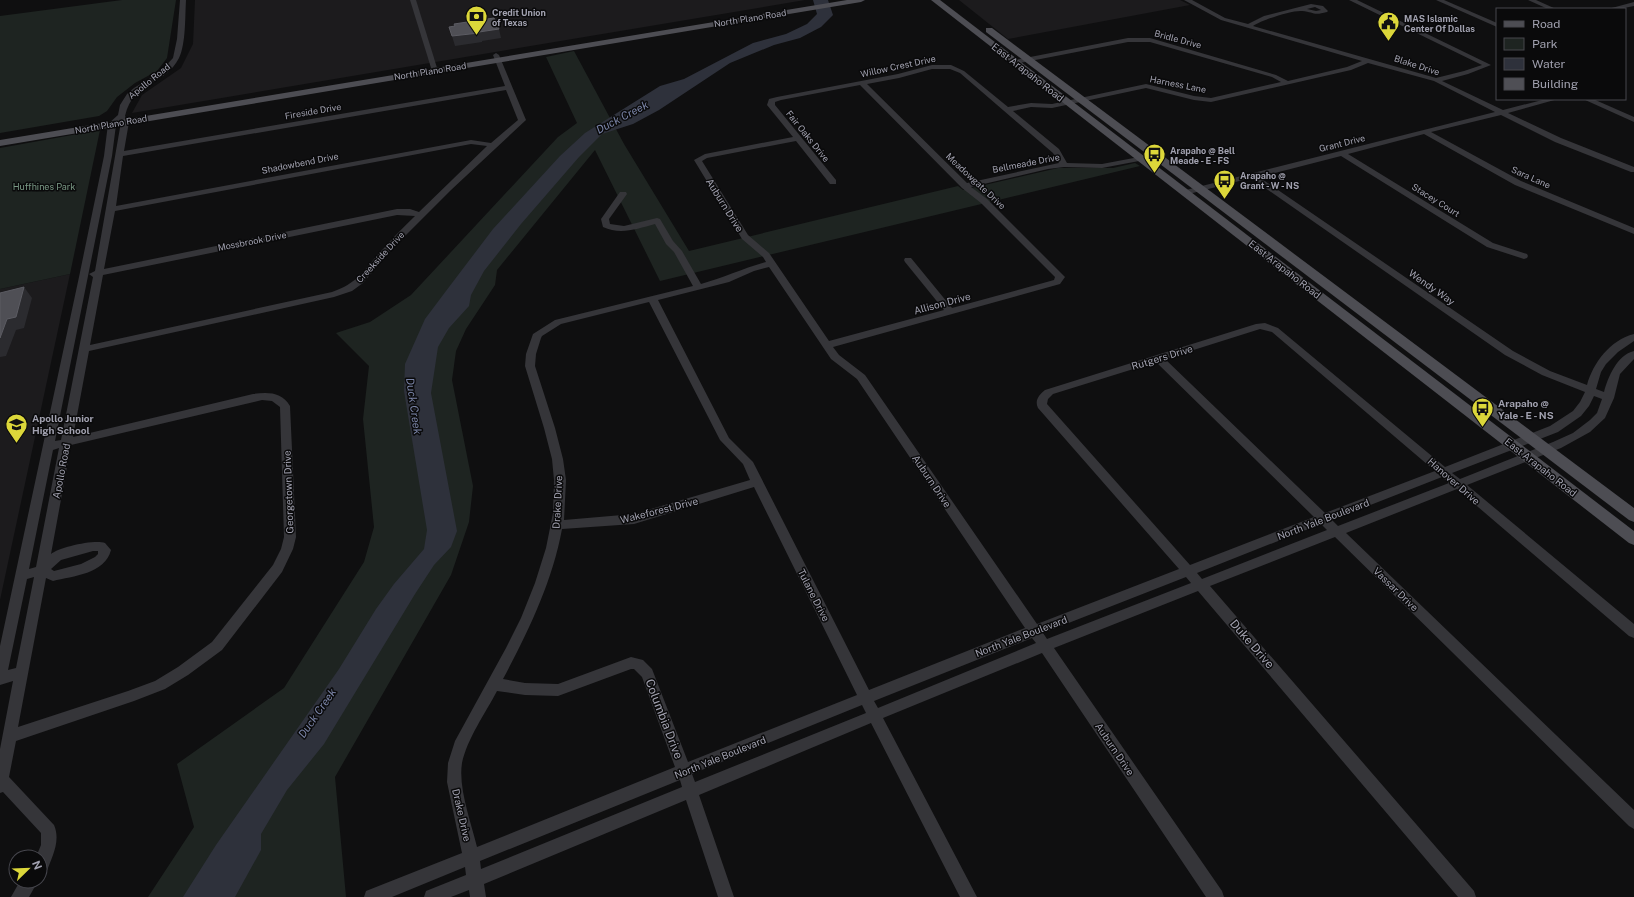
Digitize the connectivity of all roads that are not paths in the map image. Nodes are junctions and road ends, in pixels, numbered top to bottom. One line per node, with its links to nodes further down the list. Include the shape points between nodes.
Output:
1 (183, 0): 33 (street, Apollo Road, via 177,57 166,70 127,97 123,104)
2 (413, 0): 21 (street)
3 (861, 0): 9 (main road, North Plano Road)
4 (935, 0): 20 (main road, East Arapaho Road)
5 (1188, 0): 16 (street, Blake Drive, via 1223,19)
6 (1352, 0): 22 (street, via 1488,65)
7 (1439, 0): 14 (street)
8 (1531, 0): 11 (street)
9 (832, 1): 17 (main road, North Plano Road)
10 (1634, 4): 12 (street)
11 (1551, 8)
12 (1616, 8)
13 (1302, 9): 16 (street, via 1261,20)
14 (1496, 25)
15 (985, 27): 18 (main road, East Arapaho Road)
16 (1248, 27): 19 (street, Blake Drive)
17 (497, 58): 21 (main road, North Plano Road); 25 (street, Creekside Drive)
18 (1028, 59): 20 (street, Bridle Drive); 23 (street, Bridle Drive, via 1128,40 1150,40); 26 (main road, East Arapaho Road)
19 (1367, 60): 22 (street, Blake Drive); 23 (street, Harness Lane, via 1356,67)
20 (1015, 62): 30 (main road, East Arapaho Road)
21 (434, 67): 33 (main road, North Plano Road)
22 (1436, 80): 32 (street, Blake Drive)
23 (1287, 82): 26 (street, Harness Lane, via 1211,100 1146,86)
24 (862, 83): 29 (street, Willow Crest Drive); 31 (street, Willow Crest Drive, via 932,67 951,67 962,72); 50 (street, Meadowgate Drive)
25 (509, 87): 42 (street, Creekside Drive, via 522,120); 44 (street, Fireside Drive)
26 (1081, 100): 30 (street, Harness Lane); 36 (main road, East Arapaho Road)
27 (1550, 100): 32 (street, Grant Drive)
28 (1589, 100): 34 (street)
29 (772, 101): 39 (street, Fair Oaks Drive, via 771,105)
30 (1068, 102): 31 (street, Harness Lane); 40 (main road, East Arapaho Road)
31 (1006, 110): 46 (street, Willow Crest Drive, via 1056,152)
32 (1503, 112): 37 (street, Grant Drive); 47 (street, Blake Drive, via 1558,140)
33 (123, 119): 35 (main road, North Plano Road); 38 (main road, North Plano Road); 44 (street, Apollo Road)
34 (1634, 120)
35 (112, 124): 41 (main road, North Plano Road); 61 (street, Apollo Road)
36 (1120, 129): 40 (main road); 51 (main road, East Arapaho Road)
37 (1425, 132): 43 (street, Grant Drive); 56 (street, Sara Lane, via 1518,183)
38 (0, 137)
39 (797, 138): 49 (street, Fair Oaks Drive); 59 (street, Auburn Drive, via 705,156 698,160 745,237 766,254)
40 (1115, 139): 45 (main road, East Arapaho Road)
41 (0, 144)
42 (493, 145): 54 (street, Shadowbend Drive, via 471,142); 55 (street, Creekside Drive)
43 (1342, 153): 48 (street, Grant Drive); 57 (street, Stacey Court, via 1490,245)
44 (120, 154): 54 (street, Apollo Road)
45 (1139, 159): 46 (street, Bellmeade Drive, via 1102,166); 52 (main road, East Arapaho Road)
46 (1064, 165): 50 (street, Bellmeade Drive)
47 (1634, 170)
48 (1253, 176): 51 (street, Grant Drive); 72 (street, Wendy Way, via 1509,353 1546,373)
49 (833, 182)
50 (964, 186): 62 (street, Meadowgate Drive, via 984,201)
51 (1201, 189): 52 (street, Grant Drive); 75 (main road, East Arapaho Road)
52 (1185, 193): 77 (main road, East Arapaho Road)
53 (623, 194): 63 (street, via 605,219 606,225 618,229 657,221 669,242 678,251)
54 (111, 209): 60 (street, Apollo Road)
55 (421, 215): 60 (street, Mossbrook Drive, via 397,212); 69 (street, Creekside Drive, via 360,281 349,289)
56 (1634, 231)
57 (1524, 256)
58 (908, 260): 65 (street)
59 (772, 263): 63 (street, Drake Drive); 68 (street, Auburn Drive)
60 (99, 272): 61 (street, Mossbrook Drive); 69 (street, Apollo Road)
61 (84, 277): 78 (street, Apollo Road)
62 (1060, 277): 65 (street, Allison Drive, via 1053,284)
63 (698, 287): 64 (street, Drake Drive)
64 (652, 298): 82 (street, Tulane Drive, via 725,440 747,462); 86 (street, Drake Drive, via 558,322 538,334 530,366 556,446 560,481)
65 (950, 312): 68 (street, Allison Drive)
66 (1275, 330): 71 (street, Rutgers Drive, via 1259,326); 81 (street, Hanover Drive)
67 (1634, 336): 72 (street, North Yale Boulevard, via 1613,350 1598,367)
68 (827, 345): 93 (street, Auburn Drive, via 835,356 861,377)
69 (84, 349): 76 (street, Apollo Road)
70 (1634, 354): 74 (street, North Yale Boulevard, via 1615,374)
71 (1158, 358): 73 (street, Rutgers Drive); 85 (street, Vassar Drive)
72 (1591, 390): 74 (street, Wendy Way); 75 (street, North Yale Boulevard, via 1584,406 1575,417)
73 (1049, 392): 90 (street, Duke Drive, via 1043,398 1042,405)
74 (1609, 398): 79 (street, North Yale Boulevard, via 1602,414 1592,426)
75 (1530, 438): 77 (street, North Yale Boulevard); 79 (main road, East Arapaho Road)
76 (66, 443): 78 (street, Georgetown Drive); 89 (street, Apollo Road); 101 (street, Georgetown Drive, via 253,398 271,396 281,400 285,406 290,537 278,568 217,646 183,671 160,685 129,697)
77 (1512, 445): 80 (main road, East Arapaho Road); 81 (street, North Yale Boulevard)
78 (48, 447): 91 (street, Apollo Road)
79 (1546, 449): 80 (street, North Yale Boulevard); 84 (main road, East Arapaho Road)
80 (1527, 457): 83 (street, North Yale Boulevard); 88 (main road, East Arapaho Road)
81 (1444, 472): 83 (street, Hanover Drive); 85 (street, North Yale Boulevard)
82 (757, 482): 86 (street, Wakeforest Drive, via 634,518); 99 (street, Tulane Drive)
83 (1458, 484): 87 (street, North Yale Boulevard); 94 (street, Hanover Drive)
84 (1634, 516)
85 (1323, 519): 87 (street, Vassar Drive); 90 (street, North Yale Boulevard)
86 (558, 525): 98 (street, Drake Drive, via 548,565 525,622)
87 (1336, 532): 92 (street, North Yale Boulevard); 105 (street, Vassar Drive)
88 (1634, 539)
89 (42, 570): 91 (street); 96 (street, Apollo Road)
90 (1190, 572): 92 (street, Duke Drive); 93 (street, North Yale Boulevard)
91 (21, 576): 97 (street, Apollo Road)
92 (1201, 586): 95 (street, North Yale Boulevard); 115 (street, Duke Drive)
93 (1034, 631): 95 (street, Auburn Drive); 99 (street, North Yale Boulevard)
94 (1634, 632)
95 (1044, 646): 100 (street, North Yale Boulevard); 114 (street, Auburn Drive)
96 (22, 672): 97 (street); 101 (street, Apollo Road)
97 (0, 678)
98 (493, 684): 102 (street, Columbia Drive, via 525,689 558,690 631,663 638,664 647,673); 107 (street, Drake Drive, via 460,746 455,763 454,782)
99 (866, 698): 100 (street, Tulane Drive); 102 (street, North Yale Boulevard)
100 (874, 715): 104 (street, North Yale Boulevard); 113 (street, Tulane Drive)
101 (10, 736): 103 (street, Apollo Road)
102 (684, 771): 104 (street, Columbia Drive); 107 (street, North Yale Boulevard)
103 (1, 783): 106 (street, Apollo Road, via 49,830)
104 (690, 791): 108 (street, North Yale Boulevard); 112 (street, Columbia Drive)
105 (1634, 821)
106 (48, 849)
107 (471, 857): 108 (street, Drake Drive); 109 (street, North Yale Boulevard)
108 (475, 879): 110 (street, North Yale Boulevard); 111 (street, Drake Drive)
109 (372, 897)
110 (432, 897)
111 (478, 897)
112 (726, 897)
113 (969, 897)
114 (1216, 897)
115 (1468, 897)

